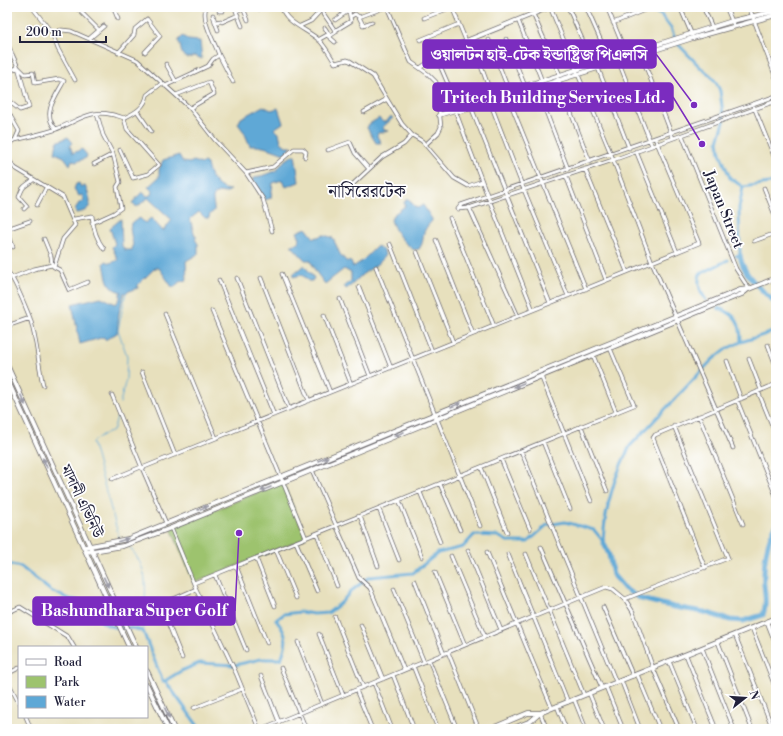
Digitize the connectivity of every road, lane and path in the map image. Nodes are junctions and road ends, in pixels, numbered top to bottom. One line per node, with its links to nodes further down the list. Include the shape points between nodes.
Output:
1 (32, 7): 61 (street)
2 (76, 7): 56 (street)
3 (113, 7): 42 (street)
4 (206, 7): 79 (street, via 209,30)
5 (219, 7): 27 (street, via 219,11 223,11 224,8)
6 (258, 7): 7 (street)
7 (262, 7)
8 (282, 7): 32 (street)
9 (291, 7): 32 (street)
10 (305, 7): 11 (street)
11 (309, 7)
12 (324, 7): 31 (street)
13 (337, 7): 35 (street)
14 (346, 7): 33 (street)
15 (355, 7): 33 (street)
16 (386, 7): 29 (street); 86 (street, via 411,62)
17 (452, 7): 41 (street); 50 (street)
18 (550, 7): 36 (street); 88 (street)
19 (568, 7): 84 (street)
20 (586, 7): 81 (street)
21 (606, 7): 49 (street)
22 (680, 7): 63 (street)
23 (703, 7): 58 (street)
24 (726, 7): 51 (street)
25 (749, 7): 43 (street)
26 (774, 7): 34 (street)
27 (235, 8): 28 (street); 38 (street)
28 (244, 8): 44 (street)
29 (376, 9): 40 (street)
30 (647, 9): 49 (street)
31 (321, 10): 54 (street, via 311,21); 60 (street)
32 (282, 11): 54 (street)
33 (348, 12): 35 (street); 39 (street)
34 (776, 12): 43 (street)
35 (344, 14): 45 (street)
36 (533, 14): 46 (street); 90 (street)
37 (214, 15): 47 (street)
38 (238, 15): 47 (street); 53 (street)
39 (350, 16): 40 (street, via 356,14); 60 (street, via 349,23)
40 (359, 17): 48 (street, via 363,25)
41 (424, 18)
42 (118, 19)
43 (754, 19): 51 (street); 92 (street)
44 (248, 20)
45 (335, 20)
46 (518, 20): 69 (street); 95 (street)
47 (216, 22): 57 (street)
48 (372, 22)
49 (613, 23): 80 (street)
50 (459, 24): 68 (street); 69 (street)
51 (733, 24): 58 (street)
52 (104, 26): 56 (street)
53 (242, 26)
54 (300, 26): 62 (street)
55 (325, 28): 64 (street)
56 (99, 30): 65 (street)
57 (218, 30)
58 (713, 30): 63 (street)
59 (319, 32): 62 (street)
60 (336, 32): 64 (street)
61 (52, 33): 65 (street, via 72,31); 93 (street)
62 (314, 36): 67 (street)
63 (692, 36): 72 (street)
64 (330, 37): 67 (street, via 326,35); 71 (street); 74 (street)
65 (90, 38): 76 (street)
66 (506, 38): 100 (street)
67 (318, 40): 74 (street)
68 (420, 40)
69 (469, 40): 77 (street); 105 (street)
70 (489, 40): 102 (street)
71 (335, 42)
72 (674, 42): 78 (street); 80 (street)
73 (7, 43): 85 (street)
74 (323, 44): 108 (street, via 335,63 350,61 373,76)
75 (145, 52): 76 (street, via 160,36 146,19 135,29 134,35)
76 (118, 53): 99 (street, via 137,60)
77 (435, 54): 86 (street); 116 (street)
78 (641, 54): 80 (street); 127 (street)
79 (219, 55): 94 (street, via 212,59 208,66); 97 (street)
80 (628, 57): 82 (street)
81 (609, 59): 82 (street); 84 (street)
82 (618, 60): 87 (street); 133 (street)
83 (166, 64): 94 (street)
84 (593, 64): 88 (street)
85 (18, 67): 89 (street); 109 (street, via 29,107 20,110); 125 (street, via 25,74 33,73 35,83 59,79 64,81 50,108 50,118)
86 (420, 68): 123 (street, via 436,82)
87 (598, 68): 91 (street); 138 (street)
88 (576, 69): 90 (street); 91 (street)
89 (7, 73)
90 (558, 75): 95 (street); 96 (street)
91 (579, 75): 96 (street); 143 (street)
92 (776, 78)
93 (75, 80)
94 (175, 80): 99 (street)
95 (542, 80): 98 (street)
96 (558, 81): 101 (street); 148 (street)
97 (233, 82)
98 (535, 83): 100 (street); 101 (street)
99 (164, 84): 104 (street); 120 (street, via 147,95 146,102)
100 (525, 86): 102 (street)
101 (537, 88): 107 (street); 151 (street)
102 (507, 91): 105 (street); 107 (street)
103 (7, 95): 109 (street)
104 (176, 96): 115 (street); 115 (street, via 209,82 214,94)
105 (492, 96): 112 (street)
106 (776, 96): 113 (street)
107 (508, 97): 110 (street); 155 (street)
108 (387, 99): 121 (street); 128 (street, via 396,116)
109 (10, 102): 119 (street)
110 (490, 102): 117 (street); 160 (street)
111 (775, 102): 114 (street); 118 (street)
112 (470, 103): 116 (street); 117 (street)
113 (753, 104): 118 (street); 127 (street)
114 (776, 106)
115 (190, 108): 153 (street, via 224,151)
116 (457, 108): 117 (street, via 460,111); 123 (street); 157 (street)
117 (471, 108): 164 (street)
118 (755, 109): 129 (street); 147 (street)
119 (7, 111): 132 (street, via 19,131)
120 (137, 111): 124 (street); 126 (street)
121 (364, 112)
122 (97, 114): 124 (street, via 108,113); 125 (street, via 73,120); 142 (street, via 103,135)
123 (439, 115): 136 (street, via 441,127)
124 (124, 118): 139 (street, via 128,129 159,165 148,174 133,178)
125 (56, 129): 132 (street)
126 (151, 131)
127 (671, 133): 130 (street); 131 (street)
128 (412, 135): 136 (street); 150 (street, via 404,144)
129 (682, 135): 131 (street); 202 (street, Japan Street, via 736,269)
130 (655, 138): 133 (street); 134 (street)
131 (673, 138): 134 (street)
132 (15, 140): 135 (street)
133 (650, 140): 137 (street); 138 (street)
134 (657, 144): 137 (street); 187 (street, via 700,243)
135 (7, 145)
136 (425, 145): 157 (street, via 458,182 468,186)
137 (652, 146): 141 (street)
138 (629, 148): 143 (street)
139 (120, 150)
140 (328, 150): 150 (street, via 350,142)
141 (636, 151): 146 (street); 187 (street)
142 (113, 154): 149 (street); 176 (street, via 120,182 117,187 121,208 114,214)
143 (611, 154): 146 (street); 148 (street)
144 (305, 156): 153 (street, via 306,152 303,149 294,149 272,168)
145 (7, 158): 156 (street, via 15,168)
146 (613, 160): 152 (street); 188 (street)
147 (776, 161)
148 (590, 162): 151 (street)
149 (94, 164)
150 (368, 169): 159 (street)
151 (568, 169): 155 (street)
152 (585, 169): 154 (street); 192 (street)
153 (246, 173): 178 (street, via 263,199)
154 (566, 176): 158 (street); 199 (street)
155 (540, 179): 158 (street); 160 (street)
156 (33, 180): 161 (street); 171 (street, via 20,192 19,197 27,206)
157 (482, 181): 166 (street)
158 (542, 184): 163 (street); 203 (street)
159 (352, 185)
160 (522, 185): 163 (street); 164 (street)
161 (46, 188): 169 (street); 174 (street, via 63,198 71,218)
162 (764, 188): 173 (street)
163 (524, 190): 165 (street); 204 (street)
164 (504, 192): 165 (street); 166 (street)
165 (506, 196): 167 (street); 206 (street)
166 (488, 197): 167 (street); 168 (street)
167 (490, 202): 170 (street); 207 (street)
168 (468, 204): 170 (street); 170 (street, via 459,206 458,209)
169 (37, 205)
170 (469, 208): 211 (street)
171 (24, 209)
172 (450, 218): 215 (street)
173 (776, 218)
174 (74, 219): 176 (street, via 92,216); 189 (street, via 75,225 63,239)
175 (30, 221): 177 (street)
176 (92, 223): 185 (street, via 99,243)
177 (7, 229): 184 (street)
178 (272, 231)
179 (776, 233): 182 (street)
180 (44, 239): 189 (street)
181 (436, 240): 216 (street)
182 (754, 241)
183 (390, 244): 220 (street)
184 (13, 247)
185 (104, 249)
186 (417, 252): 217 (street)
187 (677, 252): 188 (street)
188 (652, 262): 192 (street); 213 (street)
189 (53, 266): 194 (street, via 34,269); 200 (street, via 60,270 69,290)
190 (376, 267): 222 (street)
191 (7, 271): 194 (street)
192 (627, 272): 199 (street)
193 (282, 274): 236 (street)
194 (14, 277): 212 (street)
195 (237, 278): 241 (street)
196 (261, 278): 240 (street)
197 (776, 278): 202 (street)
198 (220, 280): 245 (street)
199 (606, 280): 203 (street)
200 (88, 282)
201 (358, 287): 227 (street)
202 (751, 288): 213 (street, via 742,294)
203 (586, 289): 204 (street)
204 (568, 296): 206 (street)
205 (340, 299): 229 (street)
206 (550, 303): 207 (street)
207 (533, 310): 211 (street)
208 (212, 312): 248 (street)
209 (165, 314): 253 (street)
210 (324, 315): 232 (street)
211 (518, 316): 215 (street)
212 (30, 318): 214 (street); 234 (street)
213 (677, 318): 219 (street); 242 (street); 244 (street, one-way to 213)
214 (7, 326)
215 (494, 326): 216 (street)
216 (473, 334): 217 (street)
217 (453, 342): 220 (street)
218 (768, 345): 226 (street)
219 (610, 348): 221 (street); 243 (street, via 634,405)
220 (432, 351): 222 (street)
221 (593, 355): 230 (street); 243 (street)
222 (411, 359): 227 (street); 244 (street)
223 (749, 359): 235 (street)
224 (727, 361): 238 (street)
225 (7, 365): 265 (street, মাদানী এভিনিউ, one-way to 265)
226 (776, 366)
227 (391, 368): 229 (street)
228 (142, 372): 257 (street)
229 (370, 376): 232 (street)
230 (541, 376): 247 (street, one-way to 247); 251 (street)
231 (7, 379): 265 (street, মাদানী এভিনিউ, one-way to 231)
232 (351, 384): 236 (street)
233 (776, 384): 235 (street)
234 (43, 385)
235 (760, 391): 238 (street); 252 (street)
236 (330, 392): 240 (street)
237 (112, 395): 259 (street)
238 (741, 399): 239 (street)
239 (737, 400): 242 (street); 270 (street)
240 (309, 401): 241 (street)
241 (289, 409): 245 (street)
242 (716, 409): 246 (street); 255 (street)
243 (616, 412): 249 (street)
244 (434, 414): 247 (street); 262 (street, one-way to 244)
245 (274, 415): 248 (street)
246 (699, 416): 250 (street); 277 (street)
247 (436, 419): 261 (street, one-way to 261); 263 (street)
248 (258, 421): 253 (street); 262 (street)
249 (581, 426): 251 (street); 268 (street)
250 (674, 426): 305 (street, via 653,438); 305 (street, via 728,556 725,560)
251 (564, 433): 254 (street); 272 (street)
252 (776, 435)
253 (216, 438): 257 (street)
254 (543, 442): 256 (street); 274 (street)
255 (733, 448)
256 (520, 451): 258 (street); 314 (street)
257 (175, 454): 259 (street)
258 (501, 459): 260 (street); 281 (street)
259 (141, 467): 264 (street); 276 (street)
260 (481, 467): 263 (street); 283 (street)
261 (312, 470): 266 (street); 278 (street)
262 (281, 476): 266 (street); 276 (street, one-way to 262)
263 (460, 476): 267 (street); 279 (street)
264 (112, 478)
265 (56, 479): 288 (street, মাদানী এভিনিউ); 289 (street, মাদানী এভিনিউ)
266 (283, 482): 280 (street, one-way to 280); 285 (street)
267 (440, 484): 269 (street); 282 (street)
268 (607, 491)
269 (420, 492): 271 (street); 287 (street)
270 (776, 496)
271 (399, 500): 273 (street); 298 (street)
272 (591, 501)
273 (379, 509): 275 (street); 301 (street)
274 (570, 509)
275 (360, 516): 278 (street); 304 (street)
276 (166, 523): 280 (street); 289 (street, one-way to 276, via 128,539)
277 (743, 524)
278 (336, 526): 284 (street); 355 (street, via 359,578 370,588)
279 (480, 526)
280 (171, 528): 293 (street, via 123,546); 309 (street)
281 (530, 529)
282 (460, 530)
283 (507, 532)
284 (317, 534): 285 (street); 310 (street)
285 (306, 538): 286 (street)
286 (296, 542): 291 (street); 313 (street)
287 (440, 542)
288 (85, 547): 289 (street); 293 (street, মাদানী এভিনিউ)
289 (90, 547): 293 (street, মাদানী এভিনিউ)
290 (541, 547): 317 (street)
291 (276, 550): 300 (street); 315 (street)
292 (468, 550): 331 (street)
293 (90, 552): 328 (street, মাদানী এভিনিউ, one-way to 328); 330 (street, মাদানী এভিনিউ)
294 (488, 552): 326 (street)
295 (776, 553): 302 (street)
296 (508, 554): 323 (street)
297 (526, 554): 320 (street)
298 (422, 556)
299 (451, 556): 334 (street)
300 (256, 558): 303 (street); 318 (street)
301 (399, 560)
302 (776, 565)
303 (236, 566): 307 (street); 337 (street)
304 (378, 566)
305 (705, 568): 316 (street)
306 (435, 572): 338 (street)
307 (216, 575): 309 (street); 344 (street)
308 (415, 581): 345 (street)
309 (194, 583): 312 (street)
310 (337, 586)
311 (394, 589): 350 (street)
312 (196, 590): 347 (street, via 162,604); 369 (street)
313 (316, 591)
314 (581, 597): 316 (street, via 606,587); 317 (street); 364 (street)
315 (296, 598)
316 (626, 598): 354 (street)
317 (565, 604): 320 (street); 368 (street)
318 (275, 606)
319 (603, 607): 359 (street)
320 (549, 610): 323 (street); 372 (street)
321 (7, 613): 340 (street, via 20,607 68,637)
322 (335, 617): 367 (street)
323 (533, 617): 326 (street); 376 (street)
324 (776, 618): 325 (street)
325 (767, 622): 329 (street); 339 (street)
326 (517, 623): 331 (street); 380 (street)
327 (361, 625): 361 (street)
328 (126, 626): 330 (street); 342 (street, মাদানী এভিনিউ)
329 (752, 628): 333 (street); 370 (street)
330 (121, 629): 341 (street, মাদানী এভিনিউ)
331 (501, 630): 334 (street)
332 (319, 634): 373 (street)
333 (735, 635): 336 (street); 410 (street)
334 (485, 637): 338 (street)
335 (298, 642): 377 (street)
336 (718, 642): 343 (street); 409 (street)
337 (267, 643)
338 (465, 645): 345 (street)
339 (776, 645)
340 (73, 646)
341 (129, 646)
342 (136, 646)
343 (702, 648): 346 (street); 408 (street)
344 (246, 650)
345 (446, 653): 348 (street); 385 (street)
346 (686, 655): 349 (street); 407 (street)
347 (182, 658)
348 (429, 660): 350 (street); 395 (street)
349 (669, 661): 354 (street); 406 (street)
350 (424, 662): 351 (street)
351 (413, 666): 355 (street); 394 (street)
352 (18, 668): 357 (street)
353 (281, 668): 381 (street)
354 (653, 668): 359 (street); 405 (street)
355 (404, 670): 358 (street)
356 (148, 673): 388 (street, one-way to 388)
357 (7, 674)
358 (393, 674): 361 (street); 393 (street)
359 (635, 675): 363 (street); 404 (street)
360 (261, 676): 384 (street)
361 (383, 679): 365 (street)
362 (7, 680): 374 (street)
363 (621, 680): 364 (street); 403 (street)
364 (616, 682): 368 (street)
365 (374, 683): 367 (street); 392 (street)
366 (148, 687): 387 (street)
367 (363, 687): 371 (street)
368 (604, 688): 372 (street); 402 (street)
369 (242, 689): 379 (street); 389 (street)
370 (776, 689)
371 (356, 690): 373 (street); 391 (street)
372 (587, 694): 375 (street); 401 (street)
373 (343, 695): 377 (street)
374 (18, 700)
375 (574, 700): 376 (street); 400 (street)
376 (568, 702): 378 (street)
377 (322, 704): 381 (street)
378 (557, 706): 380 (street); 399 (street)
379 (194, 708)
380 (552, 708): 382 (street)
381 (300, 713): 384 (street); 390 (street)
382 (540, 713): 396 (street, via 528,713); 397 (street, via 531,721); 398 (street)
383 (26, 718): 386 (street)
384 (279, 722): 389 (street)
385 (478, 727)
386 (31, 729)
387 (168, 729)
388 (174, 729)
389 (260, 729)
390 (306, 729)
391 (372, 729)
392 (392, 729)
393 (414, 729)
394 (438, 729)
395 (457, 729)
396 (490, 729)
397 (511, 729)
398 (547, 729)
399 (566, 729)
400 (586, 729)
401 (604, 729)
402 (623, 729)
403 (640, 729)
404 (660, 729)
405 (679, 729)
406 (697, 729)
407 (716, 729)
408 (734, 729)
409 (752, 729)
410 (773, 729)

